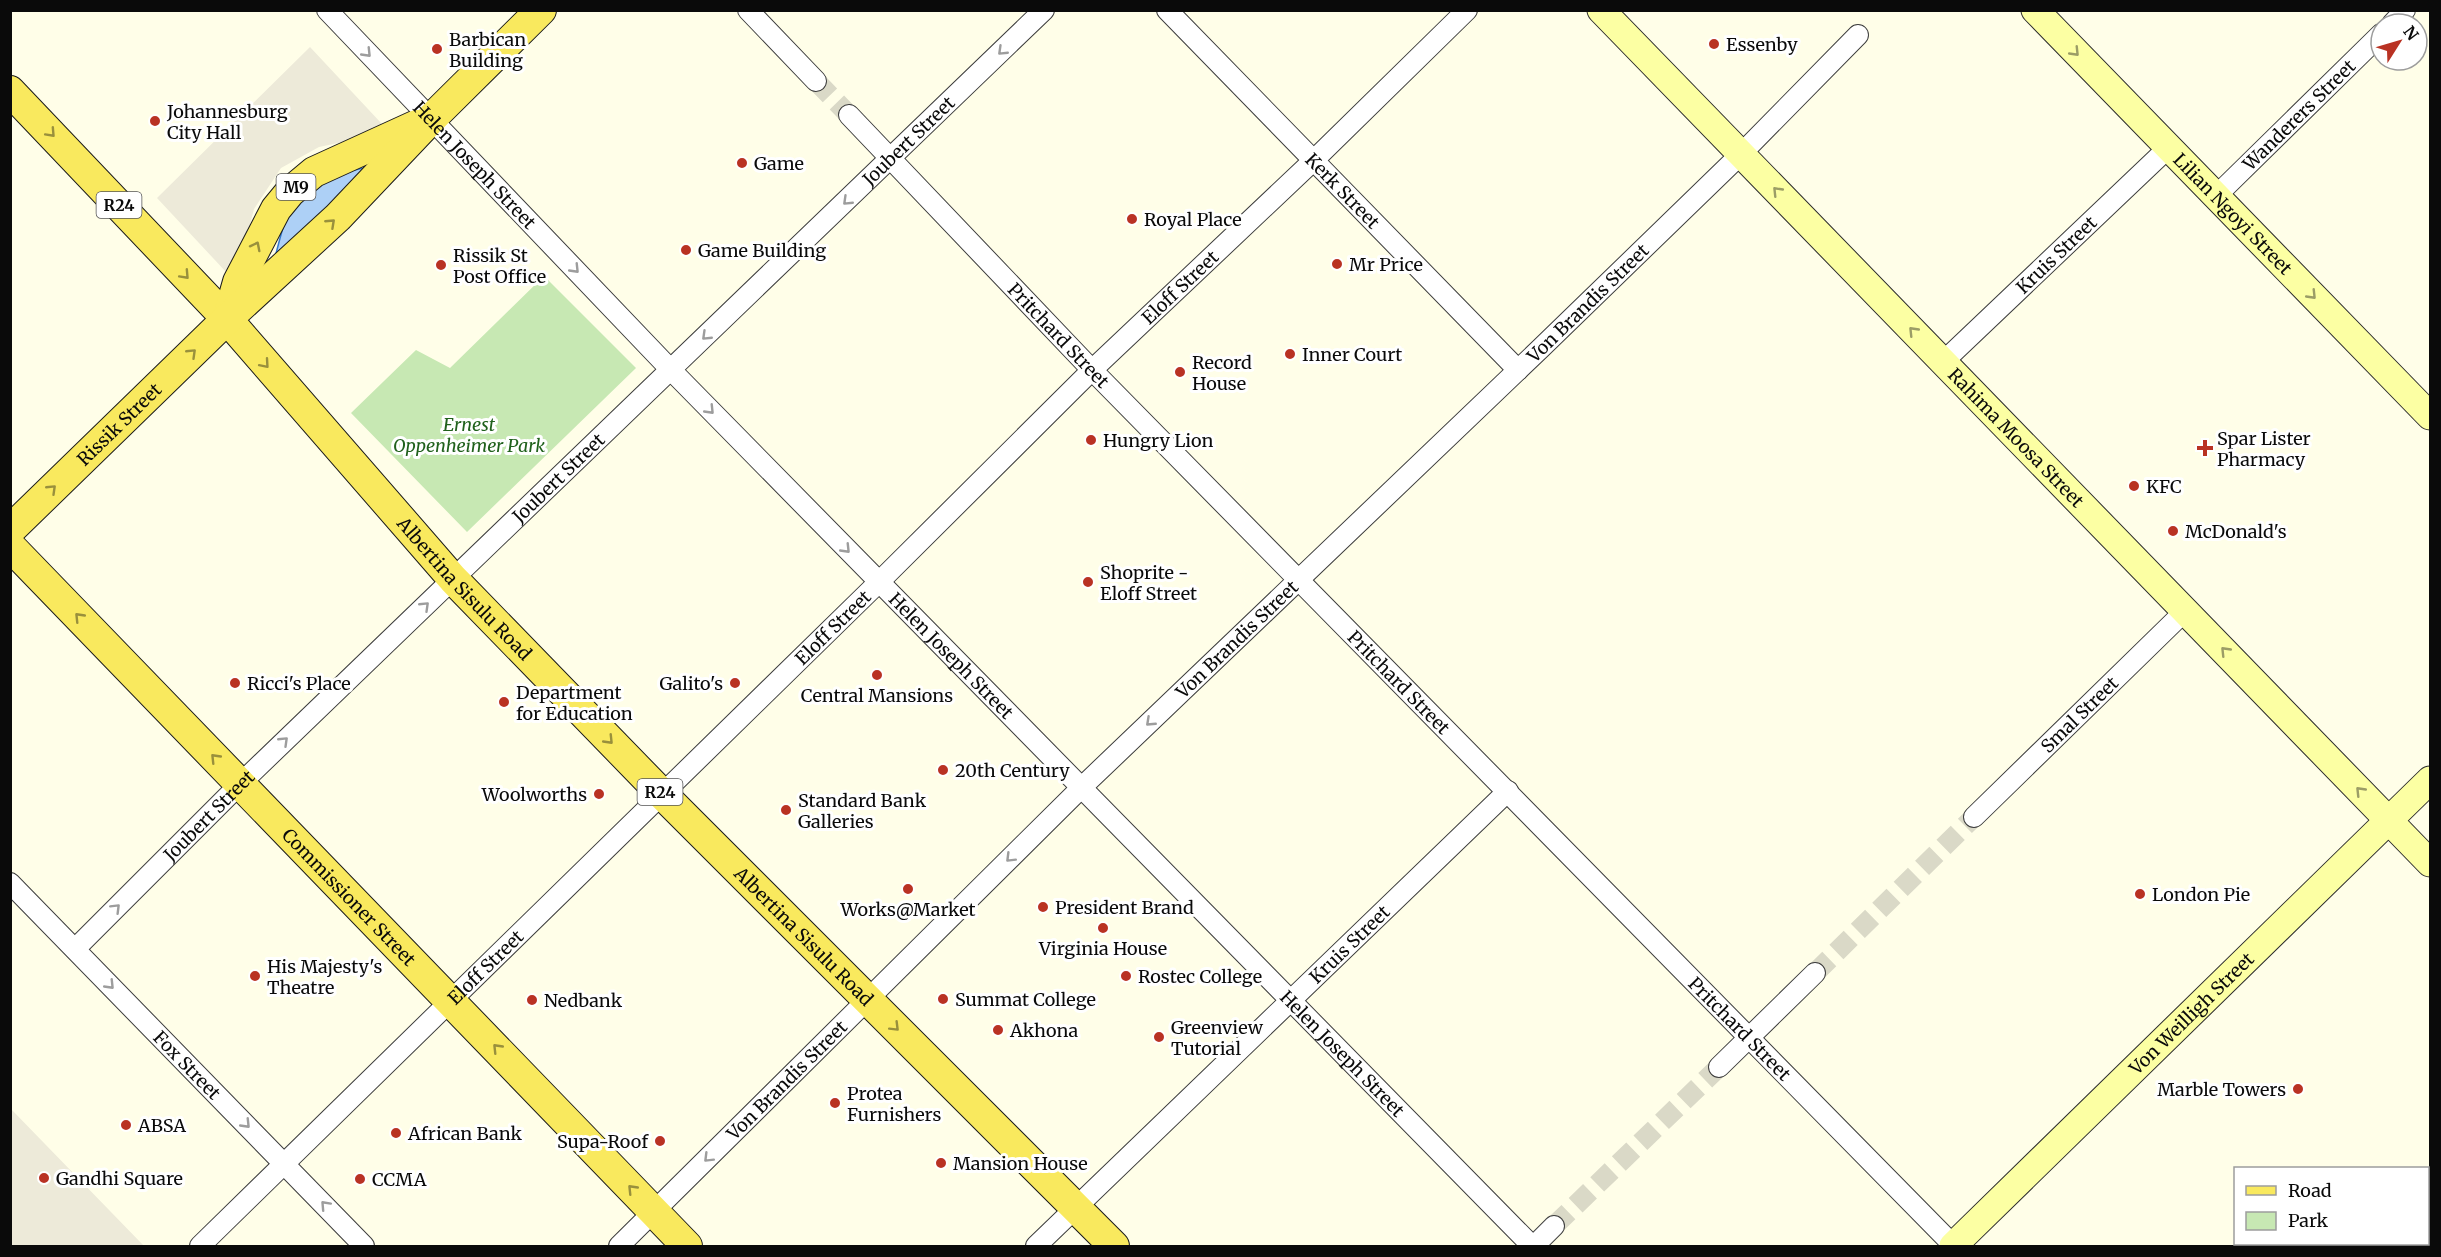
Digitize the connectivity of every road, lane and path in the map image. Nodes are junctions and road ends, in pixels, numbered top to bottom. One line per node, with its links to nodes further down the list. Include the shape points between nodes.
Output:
1 (327, 10): 14 (street, Helen Joseph Street, one-way to 14)
2 (541, 10): 14 (main road, Rissik Street / M9)
3 (748, 10): 11 (street)
4 (1044, 10): 17 (street, Joubert Street, one-way to 17)
5 (1167, 10): 18 (street, Kerk Street)
6 (1467, 10): 18 (street, Eloff Street)
7 (1601, 10): 16 (street, Rahima Moosa Street)
8 (2035, 10): 15 (street, Lilian Ngoyi Street, one-way to 15)
9 (1858, 35): 16 (street, Von Brandis Street)
10 (2369, 46): 19 (street, Wanderers Street)
11 (816, 81)
12 (11, 91): 20 (main road, Albertina Sisulu Road / R24, one-way to 20)
13 (849, 115): 17 (street, Pritchard Street)
14 (431, 119): 20 (main road, Rissik Street / M9, one-way to 14, via 338,217); 20 (main road, Rissik Street / M9, one-way to 14, via 243,273 276,209 290,192 314,172); 22 (street, Helen Joseph Street, one-way to 22)
15 (2169, 147): 19 (street, Lilian Ngoyi Street); 21 (street, Kruis Street)
16 (1741, 154): 21 (street, Rahima Moosa Street, one-way to 16); 24 (street, Von Brandis Street)
17 (891, 159): 22 (street, Joubert Street, one-way to 22); 23 (street, Pritchard Street)
18 (1314, 160): 23 (street, Eloff Street); 24 (street, Kerk Street)
19 (2216, 196): 25 (street, Lilian Ngoyi Street, one-way to 25)
20 (227, 320): 26 (main road, Rissik Street / M9, one-way to 20); 28 (main road, Albertina Sisulu Road / R24, one-way to 28)
21 (1943, 362): 31 (street, Rahima Moosa Street)
22 (671, 370): 28 (street, Joubert Street); 30 (street, Helen Joseph Street, one-way to 30)
23 (1092, 370): 29 (street, Pritchard Street); 30 (street, Eloff Street)
24 (1518, 370): 29 (street, Von Brandis Street)
25 (2430, 416)
26 (10, 530)
27 (10, 546): 33 (main road, Commissioner Street, one-way to 27)
28 (453, 579): 33 (street, Joubert Street, one-way to 28); 36 (main road, Albertina Sisulu Road / R24, one-way to 36)
29 (1299, 581): 34 (street, Von Brandis Street, one-way to 34); 35 (street, Pritchard Street)
30 (879, 582): 34 (street, Helen Joseph Street); 36 (street, Eloff Street)
31 (2185, 610): 37 (street, Smal Street); 38 (street, Rahima Moosa Street, one-way to 31)
32 (2430, 780): 38 (street, Von Weilligh Street)
33 (240, 784): 41 (street, Joubert Street, one-way to 33); 44 (main road, Commissioner Street)
34 (1082, 787): 43 (street, Von Brandis Street, one-way to 43); 45 (street, Helen Joseph Street)
35 (1508, 791): 45 (street, Kruis Street); 46 (street, Pritchard Street)
36 (662, 794): 43 (main road, Albertina Sisulu Road / R24); 44 (street, Eloff Street)
37 (1974, 818)
38 (2389, 820): 39 (street, Rahima Moosa Street); 59 (street, Von Weilligh Street)
39 (2430, 863)
40 (10, 883): 41 (street, Fox Street)
41 (75, 950): 48 (street, Fox Street, one-way to 48)
42 (1815, 973): 46 (street)
43 (867, 999): 49 (main road, Albertina Sisulu Road / R24, one-way to 49); 50 (street, Von Brandis Street, one-way to 50)
44 (451, 1001): 48 (street, Eloff Street); 50 (main road, Commissioner Street, one-way to 44)
45 (1290, 1001): 49 (street, Kruis Street); 58 (street, Helen Joseph Street)
46 (1749, 1037): 47 (street); 59 (street, Pritchard Street)
47 (1719, 1067)
48 (286, 1164): 52 (street, Eloff Street); 53 (street, Fox Street, one-way to 48)
49 (1077, 1208): 56 (street, Kruis Street); 57 (main road, Albertina Sisulu Road / R24)
50 (654, 1212): 54 (street, Von Brandis Street); 55 (main road, Commissioner Street)
51 (1554, 1226): 58 (street)
52 (200, 1246)
53 (364, 1246)
54 (619, 1246)
55 (687, 1246)
56 (1036, 1246)
57 (1114, 1246)
58 (1533, 1246)
59 (1953, 1246)

